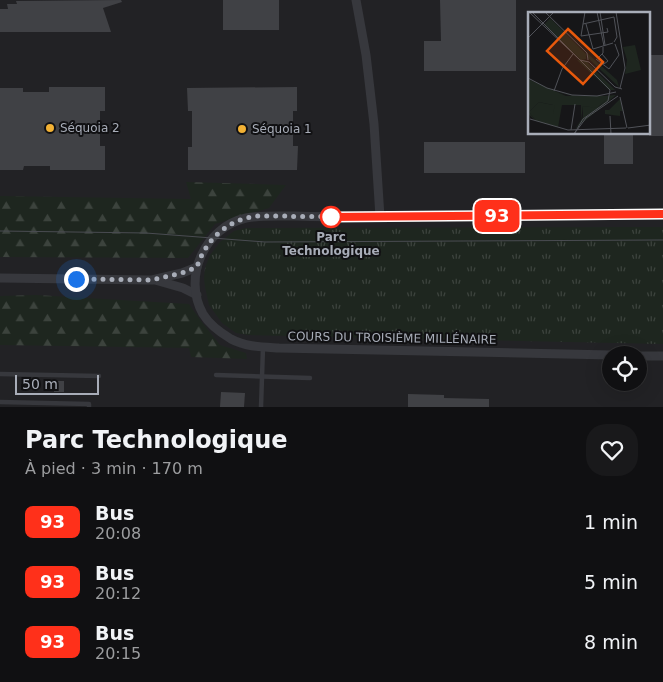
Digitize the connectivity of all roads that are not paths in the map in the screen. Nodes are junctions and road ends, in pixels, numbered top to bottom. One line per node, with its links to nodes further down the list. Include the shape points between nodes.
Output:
1 (356, 0): 3 (street, via 374,124)
2 (663, 214): 3 (street, COURS DU TROISIÈME MILLÉNAIRE)
3 (380, 217): 4 (street, COURS DU TROISIÈME MILLÉNAIRE, via 259,216 244,219 225,227 213,238)
4 (197, 267): 6 (street); 7 (street, COURS DU TROISIÈME MILLÉNAIRE)
5 (0, 278): 6 (street)
6 (152, 280): 7 (street, via 179,286)
7 (197, 295): 8 (street, COURS DU TROISIÈME MILLÉNAIRE, via 203,314 216,329 232,340)
8 (264, 347): 9 (street, COURS DU TROISIÈME MILLÉNAIRE); 15 (lane)
9 (602, 355)
10 (647, 356): 11 (street)
11 (663, 356)
12 (0, 374): 14 (lane)
13 (216, 375): 15 (lane)
14 (100, 376)
15 (262, 376): 16 (lane); 19 (lane)
16 (310, 378)
17 (0, 402): 18 (lane, via 90,404)
18 (90, 407)
19 (261, 407)

